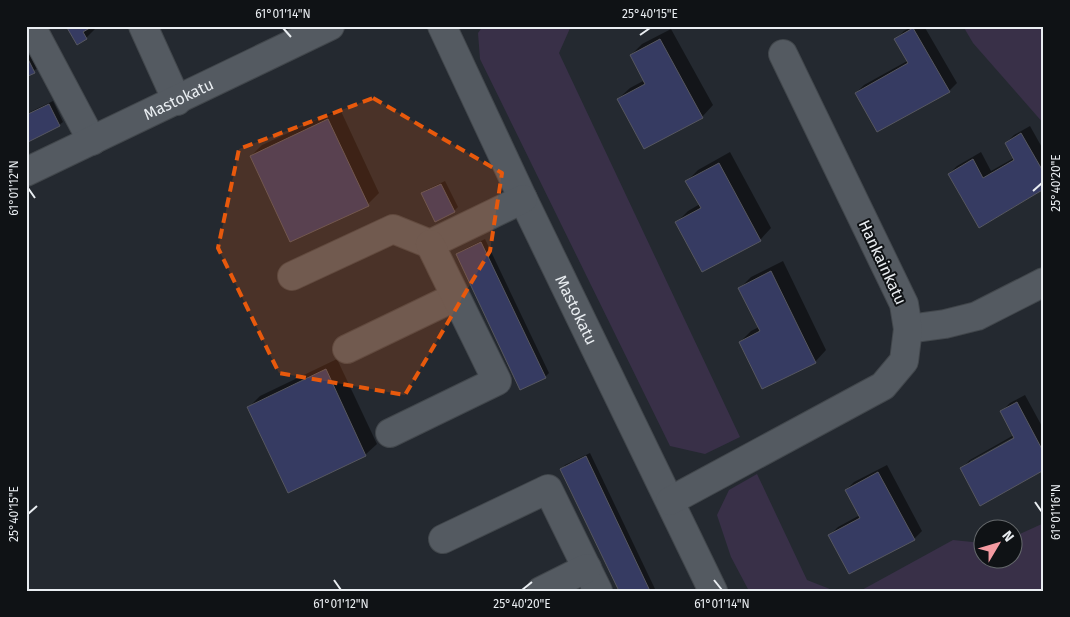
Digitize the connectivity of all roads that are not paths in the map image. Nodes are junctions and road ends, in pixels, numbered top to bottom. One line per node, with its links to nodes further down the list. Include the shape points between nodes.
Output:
1 (31, 26): 7 (street)
2 (143, 26): 6 (street)
3 (330, 26): 6 (street, Mastokatu)
4 (442, 26): 9 (street, Mastokatu)
5 (783, 54): 14 (street, Hankainkatu, via 904,304)
6 (177, 101): 7 (street, Mastokatu)
7 (92, 141): 8 (street, Mastokatu)
8 (26, 172)
9 (523, 199): 10 (street); 17 (street, Mastokatu)
10 (430, 244): 11 (street, via 393,229); 13 (street)
11 (292, 276)
12 (1044, 282): 14 (street, via 977,316)
13 (455, 296): 15 (street); 16 (street, via 497,381)
14 (908, 329): 17 (street, Hankainkatu, via 904,362 882,386)
15 (347, 349)
16 (390, 433)
17 (670, 501): 21 (street, Mastokatu)
18 (443, 540): 19 (street, via 548,489)
19 (592, 580): 20 (street)
20 (541, 591)
21 (713, 591)

